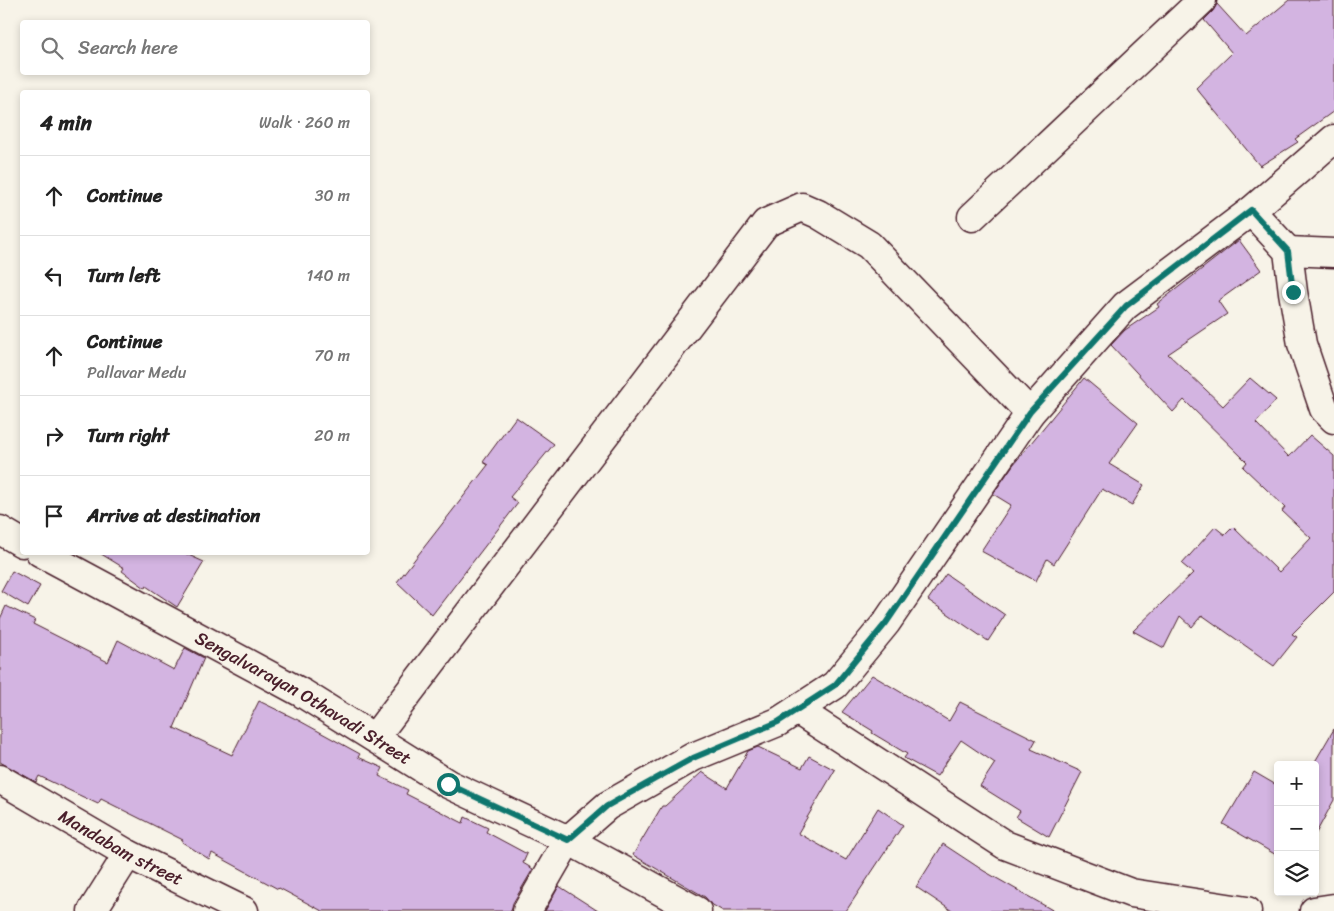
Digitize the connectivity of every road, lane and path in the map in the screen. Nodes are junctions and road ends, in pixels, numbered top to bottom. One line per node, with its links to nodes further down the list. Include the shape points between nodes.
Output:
1 (1202, 0): 4 (street)
2 (1334, 139): 3 (street)
3 (1251, 210): 5 (street); 7 (street, via 1126,306)
4 (972, 217)
5 (1288, 251): 6 (street); 8 (street, via 1302,344 1324,409)
6 (1334, 253)
7 (1030, 412): 12 (street, via 886,623 835,685); 13 (street, via 869,245 802,206 766,223)
8 (1334, 419)
9 (0, 530): 10 (street)
10 (20, 542)
11 (46, 555): 13 (street, Sengalvarayan Othavadi Street, via 302,692)
12 (797, 710): 15 (street, via 778,722 693,758 607,806); 22 (street, via 1004,845 1131,893)
13 (375, 738): 15 (street, Sengalvarayan Othavadi Street, via 448,784)
14 (0, 779): 16 (street, Mandabam street)
15 (568, 840): 20 (street); 21 (street, Sengalvarayan Othavadi Street)
16 (128, 854): 18 (street); 19 (street, Mandabam street)
17 (1334, 908): 23 (street)
18 (92, 911)
19 (244, 911)
20 (526, 911)
21 (697, 911)
22 (1247, 911)
23 (1314, 911)

